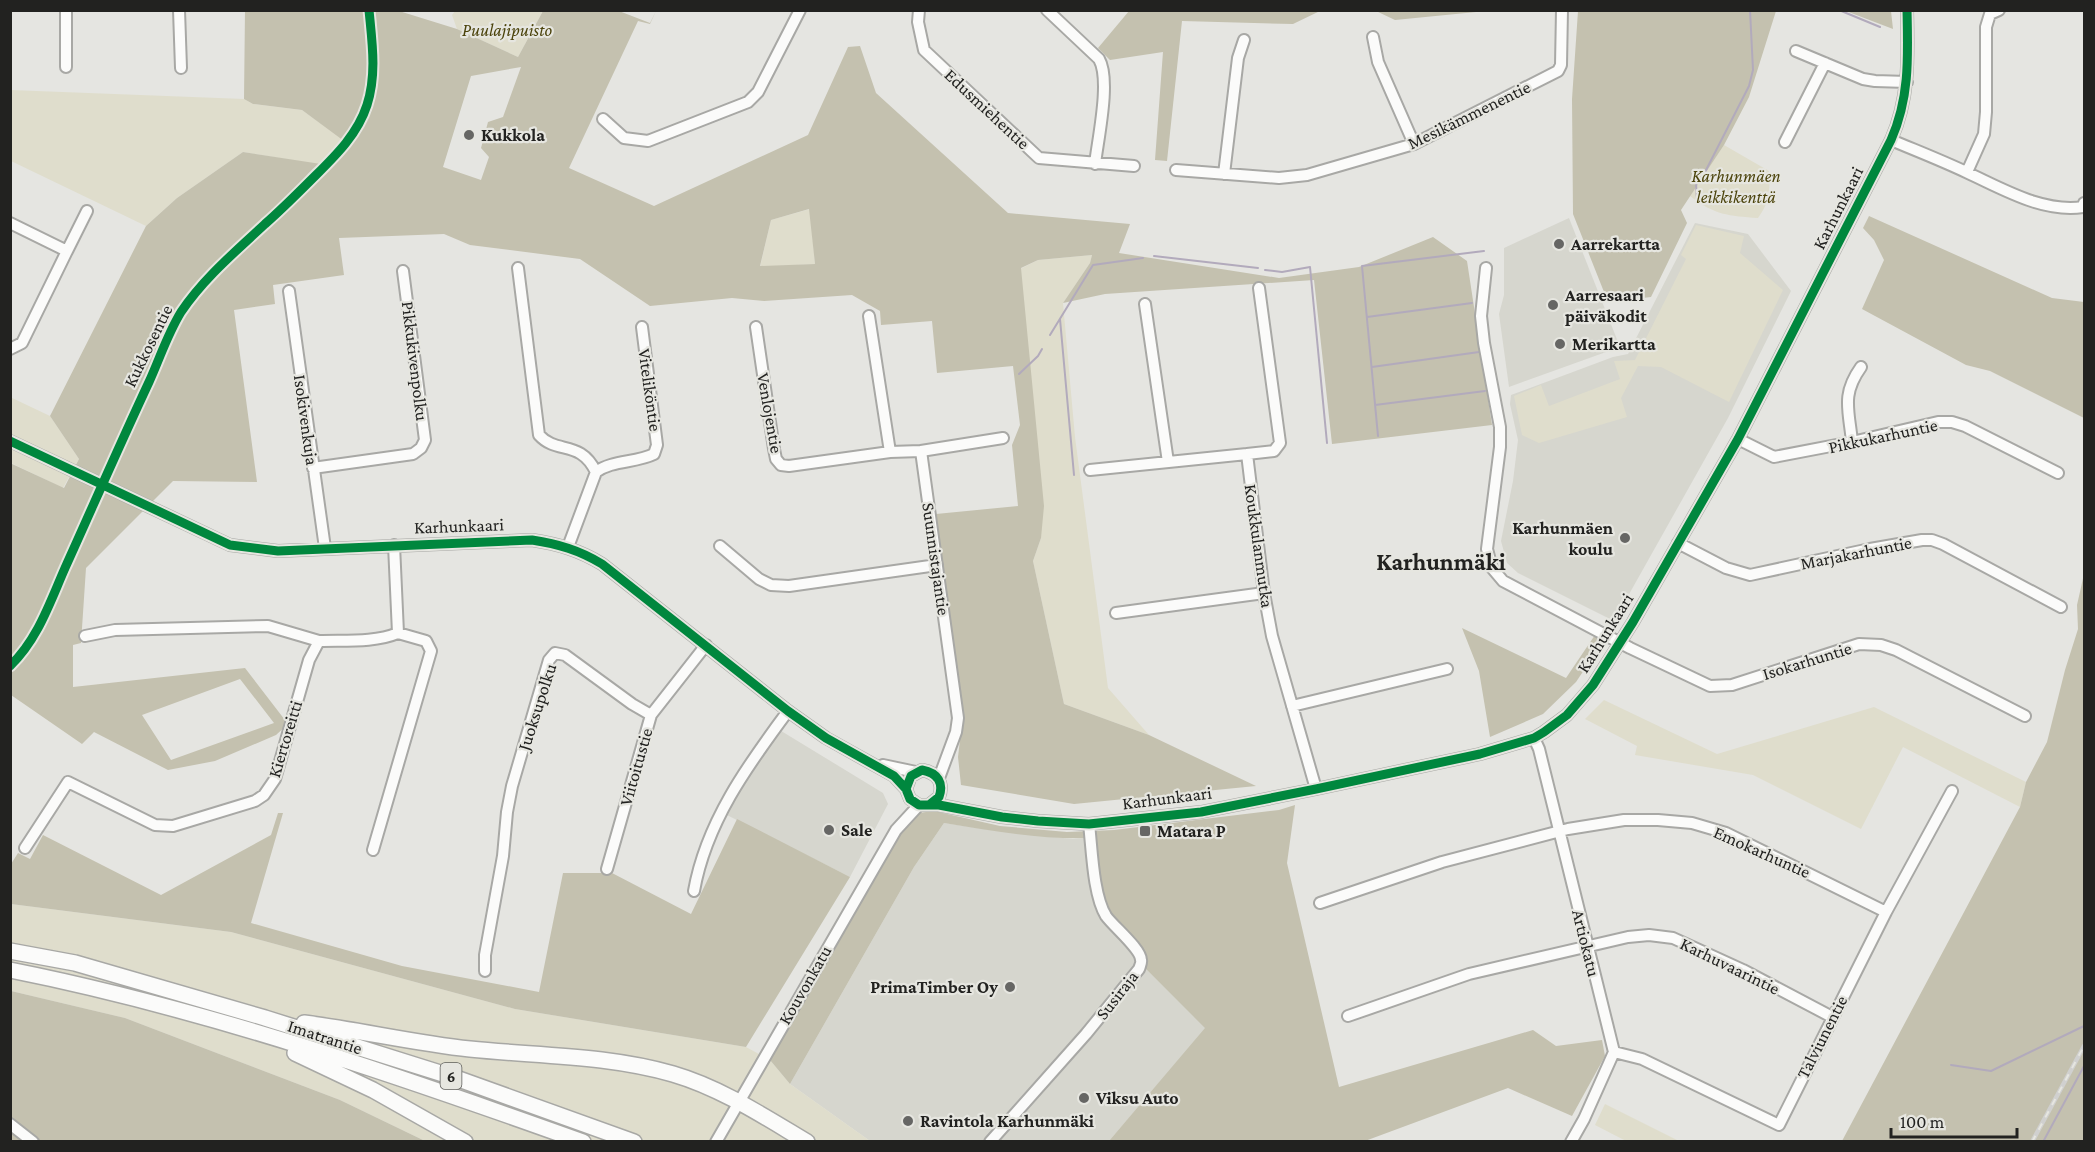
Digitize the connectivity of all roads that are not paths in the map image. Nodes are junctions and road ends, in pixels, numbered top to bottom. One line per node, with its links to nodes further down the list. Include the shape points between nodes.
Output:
1 (66, 10): 13 (street)
2 (179, 10): 14 (street)
3 (800, 10): 16 (street, via 758,92 748,102 648,141 624,138)
4 (919, 10): 20 (street, Edusmiehentie, via 924,50 1039,158)
5 (1047, 10): 20 (street, via 1102,65 1105,80)
6 (1562, 10): 19 (street, Mesikämmenentie, via 1558,71)
7 (1907, 10): 15 (street, Karhunkaari)
8 (1999, 10): 23 (street, via 1990,14 1986,27 1984,134)
9 (1374, 37): 19 (street, via 1378,62)
10 (1244, 40): 24 (street, via 1238,58)
11 (1796, 51): 12 (street)
12 (1825, 63): 15 (street, via 1875,81); 18 (street)
13 (66, 67)
14 (181, 68)
15 (1907, 82): 17 (street, Karhunkaari)
16 (603, 119)
17 (1891, 140): 23 (street); 41 (street, Karhunkaari)
18 (1785, 142)
19 (1414, 144): 24 (street, Mesikämmenentie, via 1307,175 1279,178)
20 (1095, 164): 21 (street, Edusmiehentie)
21 (1134, 166)
22 (1176, 170): 24 (street, Mesikämmenentie)
23 (1967, 172): 25 (street, via 2038,203 2071,209)
24 (1224, 174)
25 (2085, 203)
26 (87, 211): 28 (street)
27 (10, 223): 28 (street)
28 (67, 251): 38 (street, via 22,343)
29 (518, 268): 50 (street, via 539,435 546,442 582,453)
30 (1486, 268): 64 (street, Isokarhuntie, via 1481,316 1500,427 1488,557 1497,575 1511,587)
31 (404, 271): 48 (street, Pikkukivenpolku, via 425,441 413,454)
32 (1259, 288): 46 (street, via 1280,443 1274,451)
33 (289, 291): 48 (street, Isokivenkuja)
34 (1145, 304): 47 (street)
35 (869, 316): 45 (street)
36 (642, 327): 50 (street, Viteliköntie, via 657,445 654,454 644,459)
37 (756, 327): 45 (street, Venlojentie, via 774,449 781,465)
38 (10, 350)
39 (1861, 367): 43 (street, via 1851,381 1847,397)
40 (1004, 438): 44 (street)
41 (1738, 439): 43 (street, Pikkukarhuntie, via 1774,457); 52 (street, Karhunkaari)
42 (10, 441): 56 (street, Karhunkaari, via 230,545 278,551)
43 (1852, 442): 51 (street, Pikkukarhuntie, via 1952,422)
44 (921, 451): 45 (street, Venlojentie); 57 (street, Suunnistajantie)
45 (890, 452)
46 (1247, 454): 47 (street); 58 (street, Koukkulanmutka)
47 (1168, 462): 49 (street)
48 (313, 468): 56 (street, Isokivenkuja)
49 (1090, 470)
50 (596, 472): 55 (street)
51 (2058, 473)
52 (1678, 543): 59 (street, Marjakarhuntie, via 1726,568 1750,575 1932,540); 64 (street, Karhunkaari)
53 (394, 545): 55 (street, Karhunkaari, via 532,540); 56 (street, Karhunkaari); 61 (street)
54 (720, 546): 57 (street, via 771,585 789,586)
55 (568, 547): 65 (street, Karhunkaari, via 602,564)
56 (324, 548)
57 (937, 565): 72 (street, Suunnistajantie, via 958,718)
58 (1264, 593): 60 (street); 67 (street, Koukkulanmutka)
59 (2061, 607)
60 (1116, 613)
61 (398, 633): 63 (street, via 389,637); 87 (street, via 426,641 431,651)
62 (85, 636): 63 (street, via 115,630 268,626)
63 (319, 641): 86 (street, Kiertoreitti, via 309,660 275,779 264,795 174,826 155,825 68,782)
64 (1620, 643): 70 (street, Isokarhuntie, via 1710,686 1732,685 1860,644 1881,645); 71 (street, Karhunkaari, via 1577,703 1556,724)
65 (706, 645): 68 (street, Karhunkaari); 69 (street, Viitoitustie)
66 (1447, 669): 67 (street)
67 (1292, 706): 77 (street, Koukkulanmutka)
68 (788, 711): 73 (street, Karhunkaari); 89 (street, via 750,761 724,809 701,859)
69 (651, 715): 88 (street, Viitoitustie); 95 (street, Juoksupolku, via 577,661 555,653 549,660 512,786)
70 (2025, 716)
71 (1534, 738): 77 (street, Karhunkaari); 85 (street, Artiokatu)
72 (949, 748): 74 (street, Suunnistajantie); 76 (street, Suunnistajantie)
73 (863, 759): 75 (street, Karhunkaari); 80 (street, Karhunkaari, via 894,776)
74 (928, 771): 75 (street); 76 (street)
75 (916, 772): 80 (street, via 908,782)
76 (939, 778): 78 (street)
77 (1316, 789): 83 (street, Karhunkaari, via 1201,812)
78 (941, 791): 81 (street, via 939,797); 82 (street, Karhunkaari)
79 (1952, 791): 91 (street, Talviunentie)
80 (907, 792): 81 (street, via 910,799); 84 (street, Kouvonkatu)
81 (924, 806): 82 (street, Karhunkaari); 84 (street, Kouvonkatu)
82 (972, 812): 83 (street, Karhunkaari)
83 (1089, 824): 109 (street, Susiraja, via 1104,912 1142,961 1086,1034)
84 (896, 830): 101 (street, Kouvonkatu)
85 (1559, 832): 90 (street, Emokarhuntie, via 1442,862); 91 (street, Emokarhuntie, via 1624,820 1692,823 1752,844); 92 (street, Artiokatu)
86 (25, 848)
87 (373, 850)
88 (607, 870)
89 (694, 891)
90 (1320, 903)
91 (1886, 912): 97 (street, Talviunentie)
92 (1587, 945): 96 (street, Karhuvaarintie, via 1469,974); 97 (street, Karhuvaarintie, via 1649,935 1673,938); 100 (street, Artiokatu)
93 (10, 951): 98 (highway, Imatrantie / 6, via 75,963)
94 (10, 970): 99 (highway, Imatrantie / 6, via 68,981)
95 (485, 971)
96 (1348, 1016)
97 (1832, 1017): 100 (street, Talviunentie, via 1779,1125 1642,1059)
98 (265, 1018): 101 (highway, via 460,1047 618,1062 675,1075); 106 (highway, Imatrantie / 6, via 456,1078)
99 (252, 1031): 104 (highway, via 374,1090); 105 (highway, Imatrantie / 6, via 450,1094)
100 (1614, 1052): 110 (street)
101 (739, 1102): 107 (street, Kouvonkatu); 108 (highway)
102 (10, 1124): 103 (street)
103 (33, 1142)
104 (465, 1142)
105 (583, 1142)
106 (634, 1142)
107 (716, 1142)
108 (807, 1142)
109 (990, 1142)
110 (1571, 1142)

